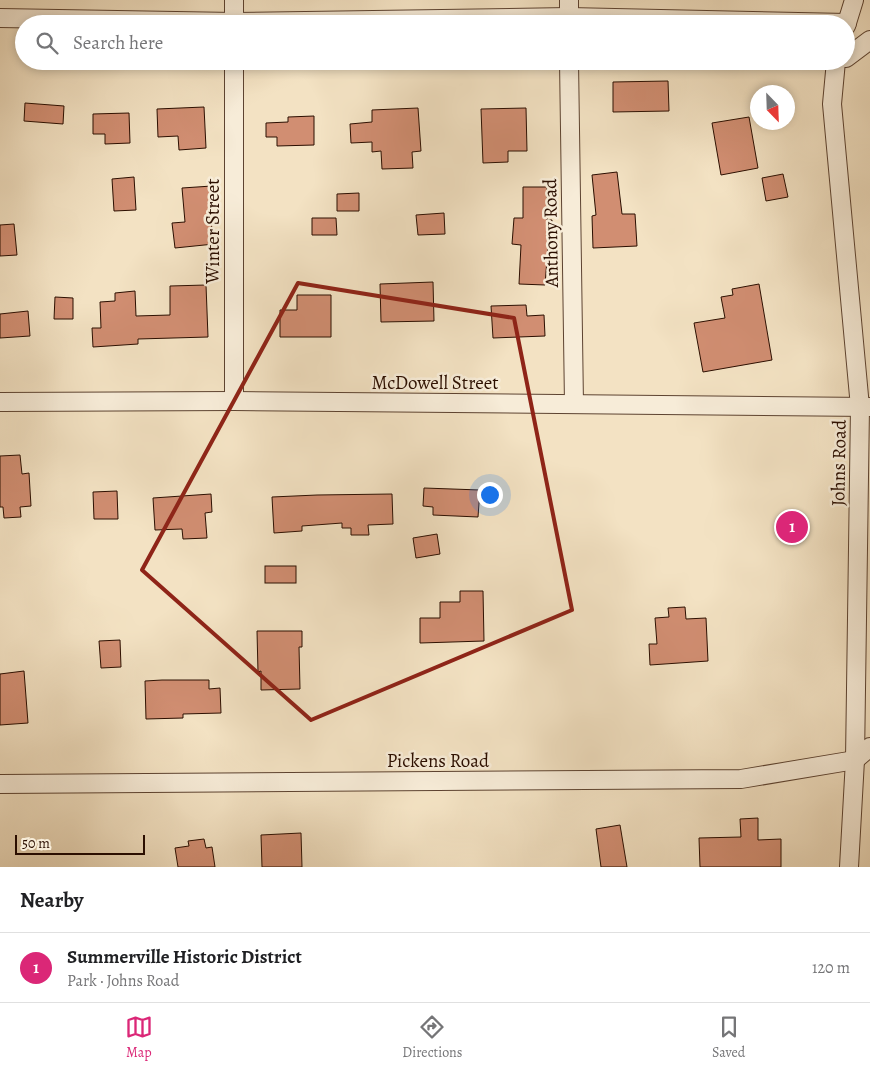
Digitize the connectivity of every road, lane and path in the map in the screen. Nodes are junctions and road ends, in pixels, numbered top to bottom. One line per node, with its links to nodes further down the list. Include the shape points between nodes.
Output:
1 (234, 0): 4 (street)
2 (854, 0): 7 (street)
3 (569, 14): 5 (street); 6 (street)
4 (234, 15)
5 (532, 15)
6 (594, 15)
7 (850, 15)
8 (0, 18): 9 (street)
9 (15, 18)
10 (870, 40): 11 (street)
11 (855, 51)
12 (234, 70): 15 (street, Winter Street)
13 (569, 70): 17 (street, Anthony Road)
14 (838, 70): 18 (street, Johns Road, via 832,104)
15 (234, 401): 16 (street, McDowell Street); 17 (street, McDowell Street)
16 (0, 402)
17 (574, 404): 18 (street, McDowell Street)
18 (865, 407): 19 (street, Johns Road)
19 (864, 450): 21 (street, Johns Road)
20 (870, 747): 21 (street)
21 (855, 760): 22 (street, Pickens Road, via 741,779); 23 (street, Johns Road)
22 (0, 784)
23 (849, 867)

